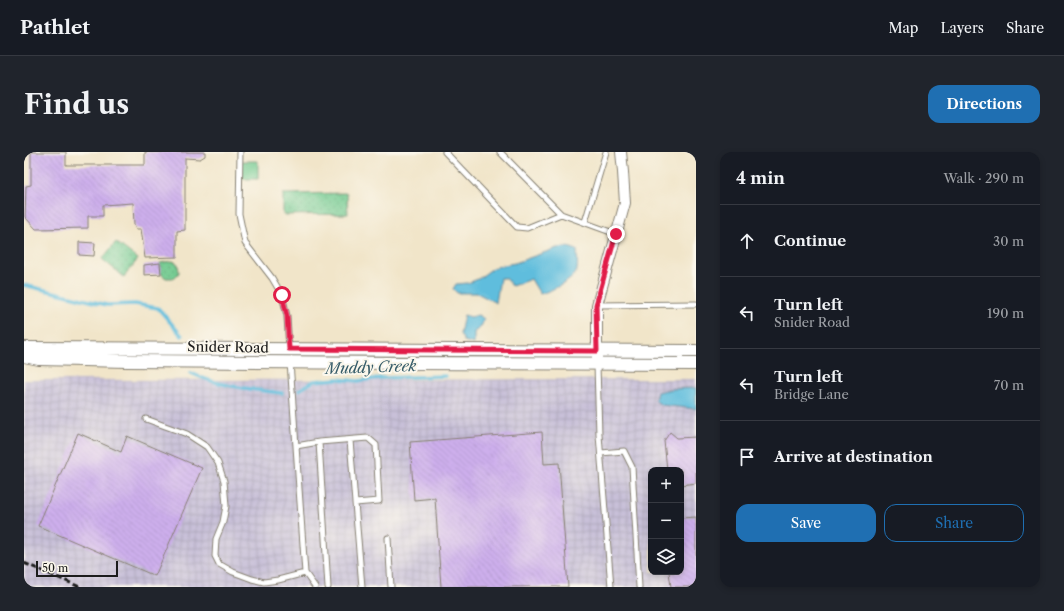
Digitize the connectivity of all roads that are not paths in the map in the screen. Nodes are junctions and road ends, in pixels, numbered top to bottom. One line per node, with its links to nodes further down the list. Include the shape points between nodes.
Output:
1 (240, 152): 12 (lane, via 239,214 245,243 282,295 287,316)
2 (445, 152): 6 (lane, via 517,227 527,228)
3 (500, 152): 6 (lane)
4 (606, 152): 7 (lane)
5 (620, 152): 8 (street, via 625,203)
6 (561, 214): 7 (lane)
7 (584, 222): 8 (lane)
8 (616, 234): 10 (street)
9 (696, 304): 10 (lane)
10 (596, 305): 13 (street)
11 (24, 348): 12 (street, Snider Road)
12 (289, 349): 13 (street, Snider Road); 16 (lane)
13 (597, 351): 14 (street, Snider Road); 17 (street)
14 (696, 351)
15 (24, 356): 16 (street, Snider Road, via 39,359)
16 (290, 362): 17 (street, Snider Road); 22 (lane)
17 (597, 364): 18 (street, Snider Road); 23 (lane)
18 (696, 364)
19 (146, 419): 26 (lane, via 187,434 207,447 218,463 224,481 226,506 216,539 215,556 219,564 233,572 264,582)
20 (350, 440): 21 (lane); 24 (lane); 24 (lane, via 368,438 376,445 379,501)
21 (319, 442): 22 (lane); 28 (lane)
22 (296, 446): 26 (lane)
23 (601, 453): 31 (lane); 32 (lane, via 624,451 632,467)
24 (355, 504): 29 (lane)
25 (388, 538): 30 (lane)
26 (305, 573): 27 (lane)
27 (316, 587)
28 (328, 587)
29 (362, 587)
30 (391, 587)
31 (611, 587)
32 (639, 587)

